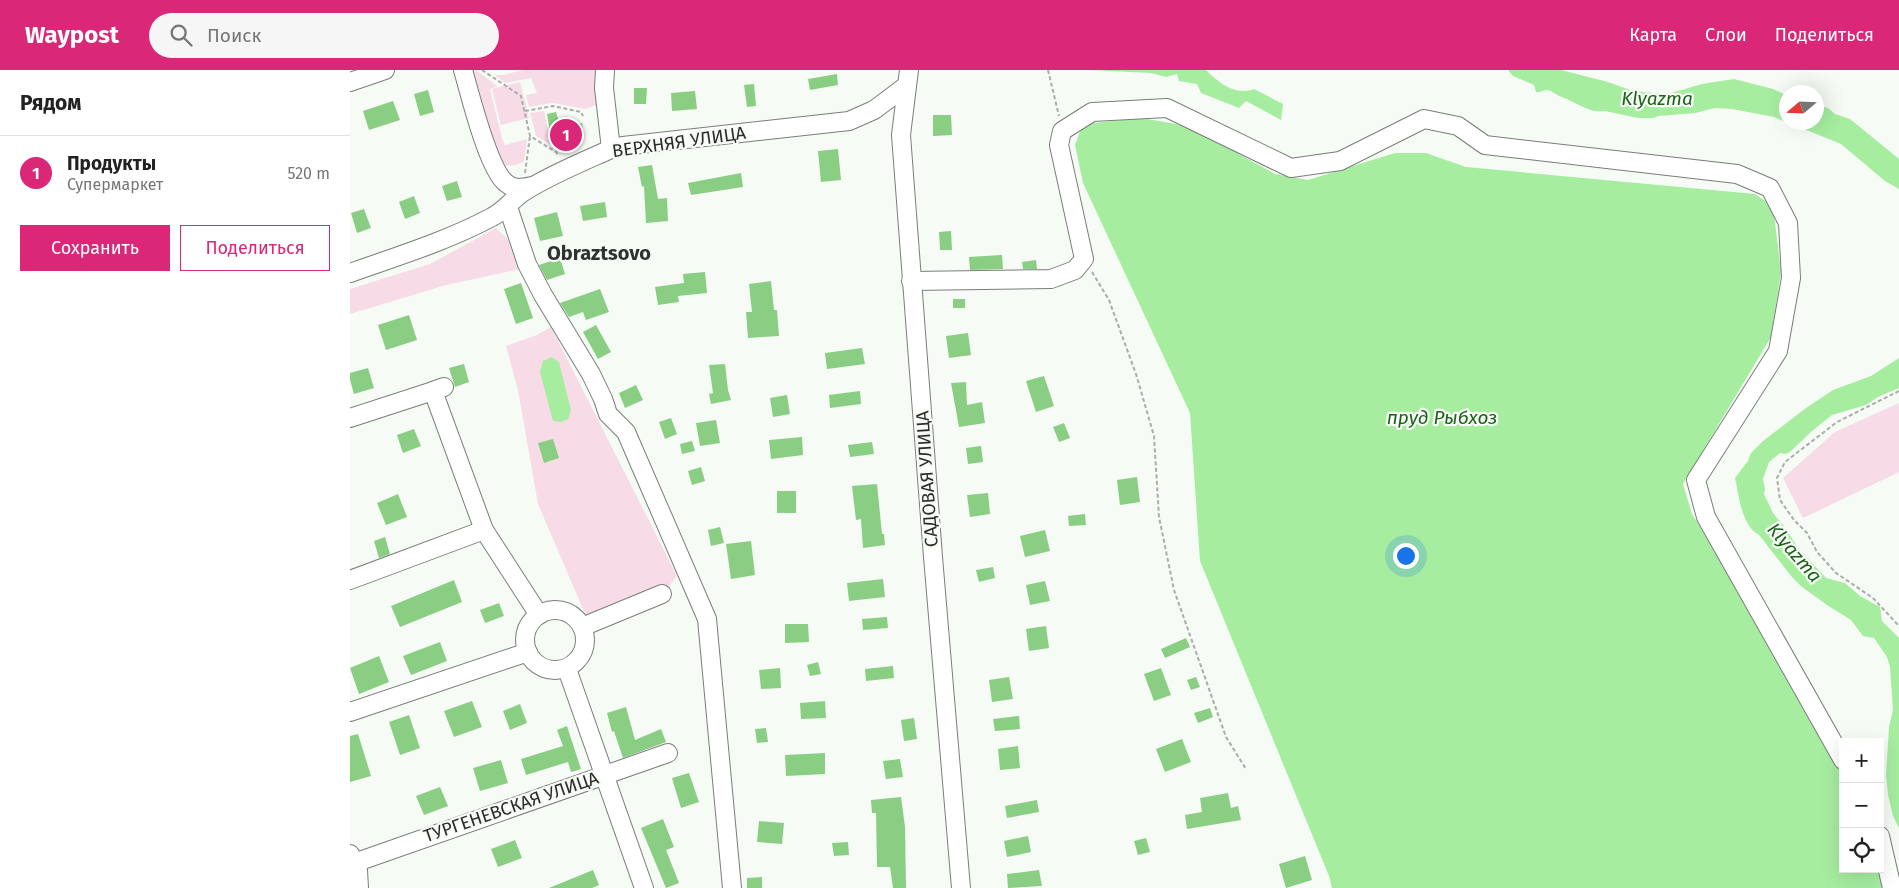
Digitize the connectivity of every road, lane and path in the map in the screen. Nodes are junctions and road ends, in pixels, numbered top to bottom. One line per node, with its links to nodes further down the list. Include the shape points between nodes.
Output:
1 (386, 70): 7 (street)
2 (463, 70): 14 (street, via 489,156 500,177 511,187)
3 (482, 70): 8 (path, via 521,96)
4 (605, 70): 12 (street)
5 (1048, 70): 10 (path)
6 (908, 78): 12 (street, ВЕРХНЯЯ УЛИЦА, via 874,110 849,121); 18 (street, САДОВАЯ УЛИЦА, via 901,135)
7 (350, 82)
8 (525, 111): 9 (path, via 553,106 581,112); 11 (path)
9 (583, 116)
10 (1062, 131): 16 (street, via 1059,145); 31 (street, via 1092,112 1167,108 1290,168 1340,161 1424,119 1458,126 1485,145 1737,174 1770,188 1788,223 1792,278 1778,351 1696,480 1706,517)
11 (530, 136): 13 (path, via 556,152); 14 (path, via 524,171)
12 (611, 149): 13 (street, ВЕРХНЯЯ УЛИЦА)
13 (566, 169): 14 (street, ВЕРХНЯЯ УЛИЦА)
14 (530, 186): 15 (street, ВЕРХНЯЯ УЛИЦА)
15 (508, 207): 17 (street, ВЕРХНЯЯ УЛИЦА, via 458,233); 38 (street, via 543,295 591,374 608,414 626,432 707,619)
16 (1084, 259): 18 (street, via 1075,270 1051,279); 32 (path, via 1109,300 1136,374 1154,436 1159,517 1174,590 1226,737)
17 (350, 273)
18 (911, 281): 39 (street, САДОВАЯ УЛИЦА)
19 (1899, 391): 25 (path, via 1837,422 1785,462 1777,478 1780,500 1807,532 1817,552 1836,573 1873,598)
20 (350, 418): 21 (street, via 439,389)
21 (484, 530): 22 (street); 24 (street)
22 (350, 580)
23 (662, 594): 26 (street)
24 (539, 615): 26 (street, via 550,610 563,611); 27 (street, via 526,631)
25 (1899, 626)
26 (582, 627): 28 (street, via 586,639 583,652)
27 (528, 652): 28 (street, via 533,661 543,668 554,671); 29 (street)
28 (566, 669): 33 (street)
29 (350, 712)
30 (668, 753): 33 (street, ТУРГЕНЕВСКАЯ УЛИЦА)
31 (1839, 753)
32 (1246, 769)
33 (604, 774): 35 (street, ТУРГЕНЕВСКАЯ УЛИЦА); 37 (street)
34 (1884, 853): 40 (street)
35 (352, 859): 36 (street, via 358,870)
36 (359, 888)
37 (644, 888)
38 (732, 888)
39 (961, 888)
40 (1892, 888)

